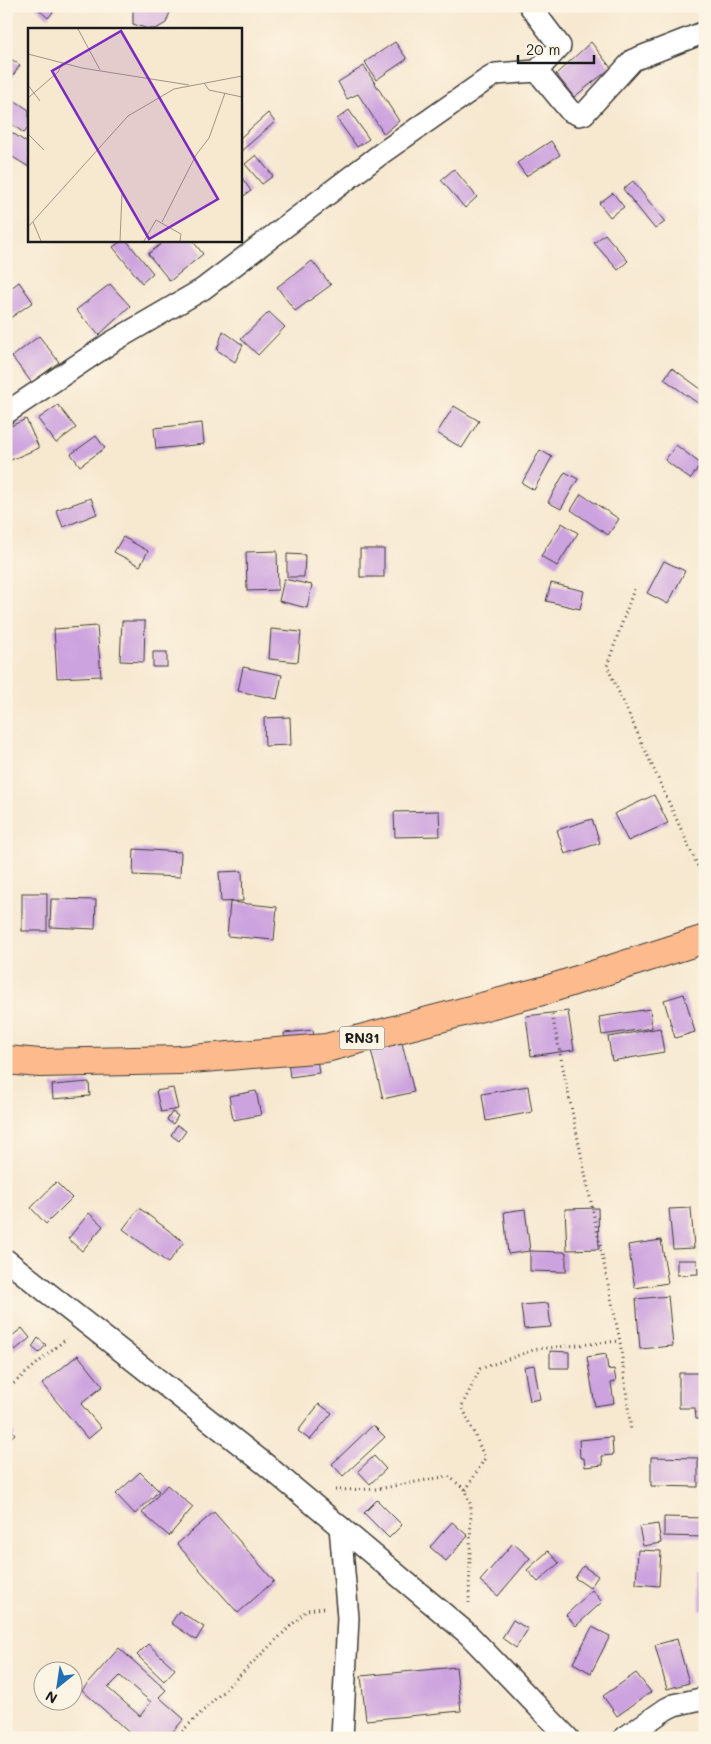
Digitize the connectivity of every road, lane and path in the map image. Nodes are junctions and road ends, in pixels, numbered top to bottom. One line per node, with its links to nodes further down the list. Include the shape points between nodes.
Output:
1 (530, 6): 3 (street, via 560,46)
2 (705, 32): 3 (street, via 633,60 580,116 570,112)
3 (537, 70): 4 (street, via 496,74 486,80 382,153 203,289 112,342)
4 (6, 413)
5 (634, 589): 6 (path, via 607,666)
6 (705, 882)
7 (705, 939): 8 (main road, RN31)
8 (546, 990): 9 (main road, RN31, via 326,1048 178,1060 40,1063); 12 (path)
9 (6, 1060)
10 (6, 1260): 11 (street)
11 (85, 1323): 13 (path); 16 (street)
12 (620, 1341): 14 (path); 15 (path, via 536,1349 480,1369 462,1406 486,1458)
13 (6, 1390)
14 (631, 1431)
15 (466, 1490): 16 (path, via 448,1476 378,1490 322,1490); 19 (path, via 471,1507)
16 (301, 1494): 17 (street)
17 (340, 1527): 18 (street); 19 (street)
18 (347, 1605): 21 (path, via 307,1610); 22 (street)
19 (468, 1634): 23 (street)
20 (705, 1698): 24 (street, via 674,1705)
21 (174, 1738)
22 (342, 1738)
23 (568, 1738)
24 (624, 1738)

